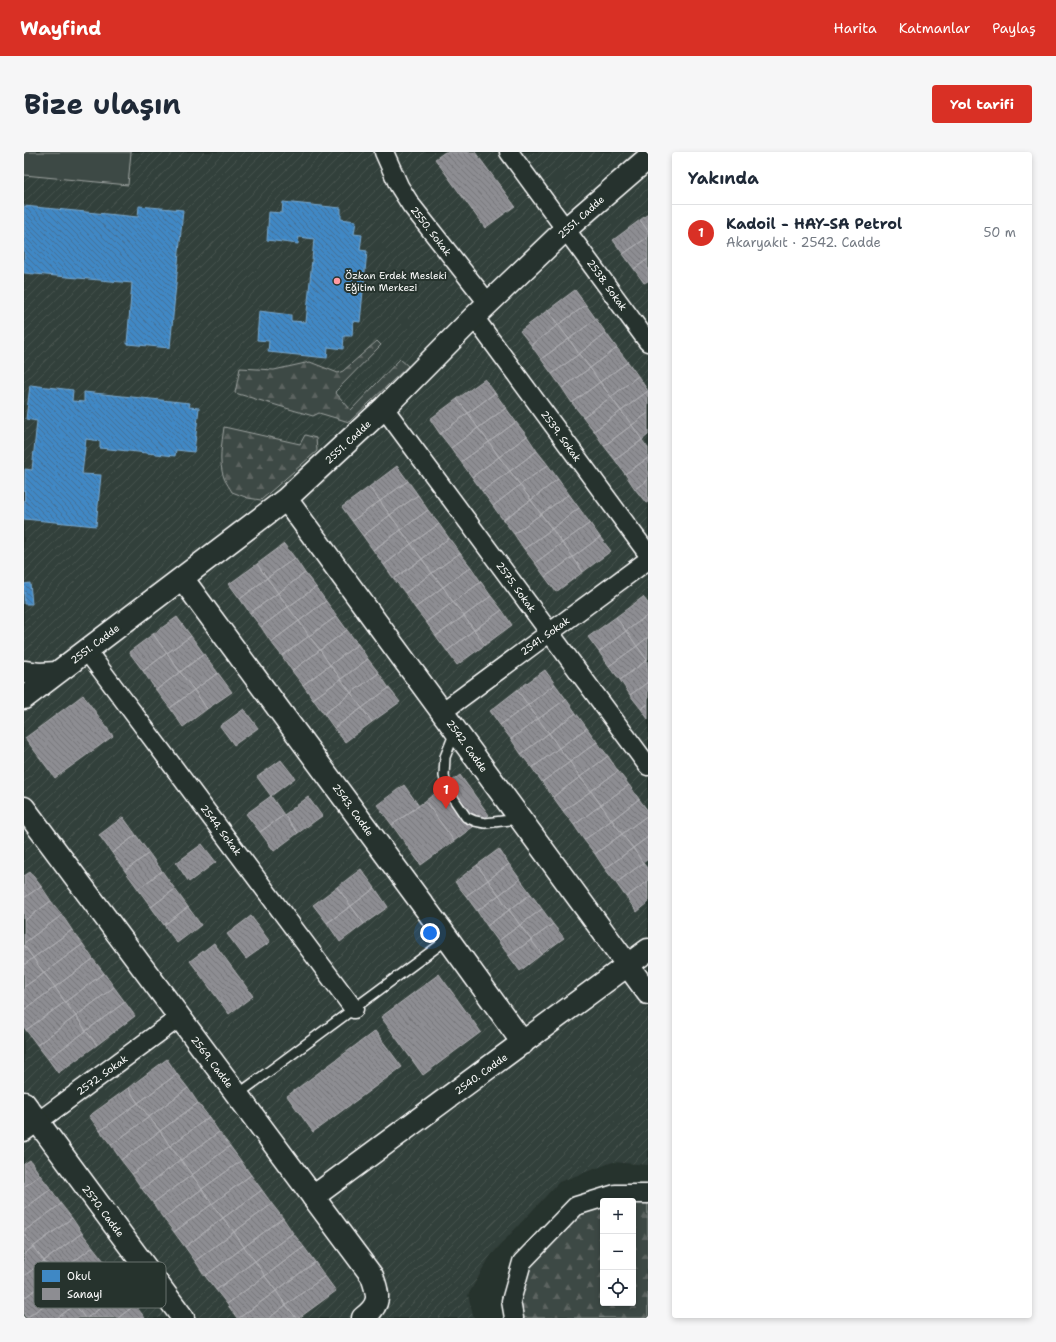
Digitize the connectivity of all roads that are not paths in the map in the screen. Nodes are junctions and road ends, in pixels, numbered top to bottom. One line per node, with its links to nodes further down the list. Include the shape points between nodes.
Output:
1 (384, 152): 5 (street, 2550. Sokak, via 399,186)
2 (509, 152): 4 (street, 2538. Sokak)
3 (648, 158): 4 (street, 2551. Cadde)
4 (566, 229): 5 (street, 2551. Cadde); 6 (street, 2538. Sokak)
5 (481, 310): 7 (street, 2551. Cadde); 9 (street, 2539. Sokak)
6 (648, 342)
7 (384, 408): 8 (street, 2551. Cadde); 12 (street, 2575. Sokak)
8 (286, 499): 11 (street, 2551. Cadde); 17 (street, 2542. Cadde)
9 (648, 554)
10 (648, 560): 12 (street, 2541. Sokak)
11 (182, 578): 13 (street, 2551. Cadde); 22 (street, 2543. Cadde)
12 (550, 632): 17 (street, 2541. Sokak); 19 (street, 2575. Sokak)
13 (87, 651): 15 (street, 2551. Cadde); 26 (street, 2544. Sokak)
14 (24, 672): 15 (street)
15 (57, 673): 16 (street, 2551. Cadde)
16 (24, 698)
17 (442, 712): 18 (street, 2542. Cadde)
18 (455, 730): 21 (street, 2542. Cadde); 21 (lane, via 446,757 444,776 446,789 466,817 485,822)
19 (648, 766)
20 (24, 808): 27 (street, 2569. Cadde)
21 (520, 818): 24 (street, 2542. Cadde)
22 (448, 939): 26 (lane); 28 (street, 2543. Cadde)
23 (648, 950): 24 (street, 2540. Cadde)
24 (628, 965): 25 (street, 2542. Cadde); 28 (street, 2540. Cadde)
25 (648, 993)
26 (354, 1009): 29 (lane)
27 (180, 1018): 29 (street, 2569. Cadde); 31 (street, 2572. Sokak)
28 (523, 1043): 33 (street, 2540. Cadde)
29 (237, 1095): 33 (street, 2569. Cadde)
30 (24, 1103): 31 (street, 2570. Cadde)
31 (31, 1127): 34 (street, 2570. Cadde)
32 (648, 1194): 38 (street, via 615,1194 576,1206 522,1262 511,1301)
33 (313, 1197): 37 (street, 2569. Cadde, via 372,1276 377,1290 376,1305)
34 (138, 1262)
35 (166, 1297): 36 (street, 2570. Cadde)
36 (183, 1318)
37 (363, 1318)
38 (514, 1318)

